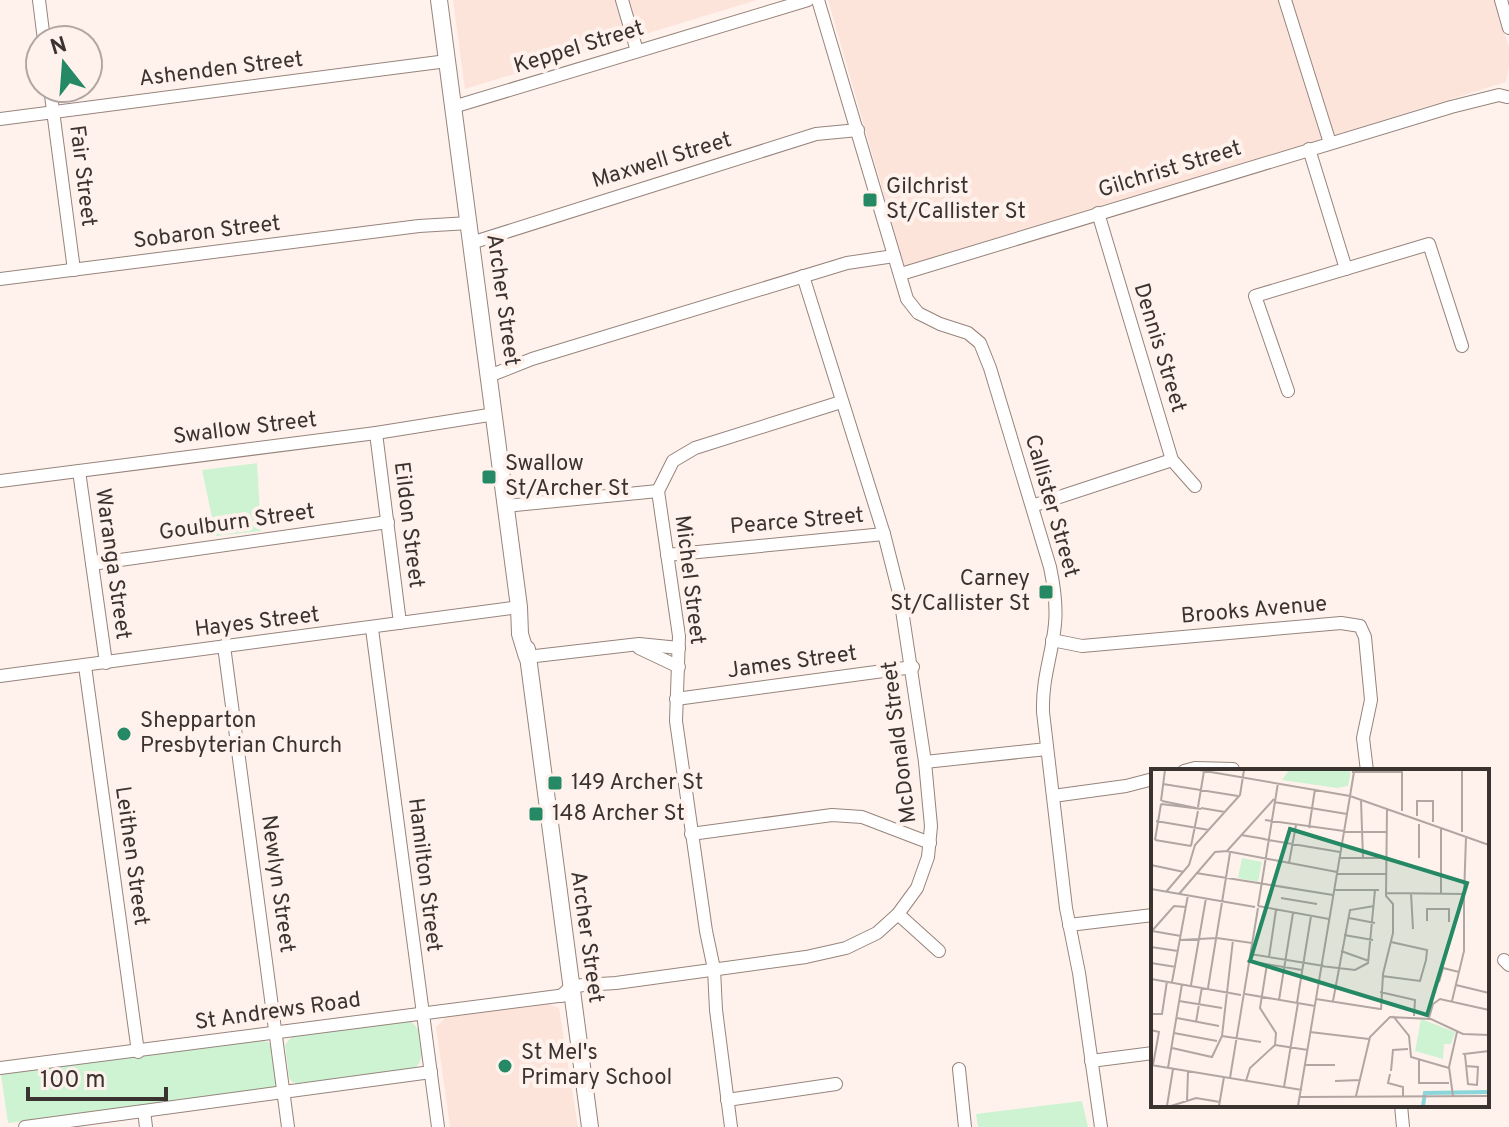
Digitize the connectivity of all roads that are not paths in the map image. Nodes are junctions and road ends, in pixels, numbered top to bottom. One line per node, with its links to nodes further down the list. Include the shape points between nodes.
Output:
1 (39, 0): 8 (street)
2 (439, 0): 11 (main road, Archer Street)
3 (622, 0): 10 (street)
4 (808, 0): 10 (street, Keppel Street)
5 (818, 0): 17 (street, Callister Street)
6 (1285, 0): 18 (street)
7 (1501, 0): 9 (street)
8 (42, 24)
9 (1509, 28)
10 (637, 51): 14 (street, Keppel Street)
11 (447, 61): 14 (main road, Archer Street); 15 (street, Ashenden Street)
12 (1508, 93): 18 (street, Gilchrist Street, via 1493,89)
13 (52, 104): 15 (street, Fair Street)
14 (453, 107): 21 (main road, Archer Street)
15 (53, 112): 16 (street, Ashenden Street); 24 (street, Fair Street)
16 (0, 119)
17 (856, 125): 21 (street, Maxwell Street, via 520,225); 22 (street, Callister Street)
18 (1330, 143): 19 (street, Gilchrist Street)
19 (1309, 149): 20 (street, Gilchrist Street); 23 (street)
20 (1098, 213): 25 (street, Gilchrist Street); 34 (street, Dennis Street)
21 (470, 228): 24 (street, Sobaron Street, via 419,226); 29 (main road, Archer Street)
22 (893, 251): 25 (street, Callister Street); 26 (street)
23 (1346, 269): 28 (street, via 1429,244); 30 (street, via 1255,296)
24 (74, 270): 27 (street, Sobaron Street)
25 (901, 274): 40 (street, Callister Street, via 907,299 918,313 980,343)
26 (803, 276): 29 (street); 31 (street, McDonald Street)
27 (0, 279)
28 (1462, 346)
29 (489, 370): 32 (main road, Archer Street)
30 (1288, 391)
31 (841, 402): 38 (street, Michel Street, via 695,448 673,461); 42 (street, McDonald Street)
32 (495, 414): 33 (street, Swallow Street); 39 (main road, Archer Street)
33 (376, 433): 35 (street, Swallow Street); 41 (street, Eildon Street)
34 (1172, 460): 37 (street, Dennis Street); 40 (street)
35 (79, 471): 36 (street, Swallow Street); 44 (street, Waranga Street)
36 (0, 481)
37 (1195, 486)
38 (658, 491): 39 (street); 43 (street, Michel Street)
39 (505, 506): 45 (main road, Archer Street)
40 (1032, 506): 48 (street, Callister Street, via 1055,596)
41 (388, 522): 44 (street, Goulburn Street); 46 (street, Eildon Street)
42 (884, 534): 43 (street, Pearce Street); 56 (street, McDonald Street)
43 (667, 555): 51 (street, Michel Street)
44 (92, 564): 53 (street, Waranga Street)
45 (519, 607): 46 (street, Hayes Street); 52 (main road, Archer Street)
46 (400, 623): 47 (street, Hayes Street)
47 (372, 629): 50 (street, Hayes Street); 74 (street, Hamilton Street)
48 (1052, 640): 59 (street, Callister Street, via 1042,686); 63 (street, Brooks Avenue, via 1082,646 1341,623 1360,626 1371,700 1363,738)
49 (629, 644): 51 (street); 52 (street); 55 (street)
50 (224, 646): 53 (street, Hayes Street); 75 (street, Newlyn Street)
51 (679, 648): 55 (street, Michel Street)
52 (527, 657): 73 (main road, Archer Street)
53 (106, 663): 54 (street, Hayes Street)
54 (85, 666): 57 (street, Hayes Street); 76 (street, Leithen Street)
55 (679, 667): 58 (street, Michel Street)
56 (913, 667): 58 (street, James Street); 60 (street, McDonald Street)
57 (0, 676)
58 (676, 699): 66 (street, Michel Street)
59 (1047, 749): 60 (street); 65 (street, Callister Street)
60 (925, 762): 67 (street, McDonald Street)
61 (1191, 769): 62 (street)
62 (1233, 769)
63 (1367, 769)
64 (1151, 780): 65 (street)
65 (1053, 796): 70 (street, Callister Street)
66 (691, 834): 67 (street, via 832,815 862,817); 72 (street, Michel Street)
67 (930, 843): 68 (street, McDonald Street, via 917,888)
68 (898, 914): 71 (street); 72 (street, McDonald Street, via 877,933 846,948)
69 (1151, 915): 70 (street)
70 (1069, 925): 78 (street, Callister Street)
71 (939, 951)
72 (711, 970): 73 (street, McDonald Street); 84 (street, Michel Street)
73 (568, 992): 74 (street, St Andrews Road); 91 (main road, Archer Street)
74 (422, 1013): 75 (street, St Andrews Road); 81 (street, Hamilton Street)
75 (277, 1032): 76 (street, St Andrews Road); 83 (street, Newlyn Street)
76 (138, 1052): 79 (street, St Andrews Road)
77 (1151, 1053): 78 (street)
78 (1091, 1061): 94 (street, Callister Street)
79 (0, 1068)
80 (959, 1069): 93 (street)
81 (431, 1072): 83 (street); 90 (street, Hamilton Street)
82 (836, 1084): 84 (street)
83 (284, 1092): 86 (street); 89 (street, Newlyn Street)
84 (727, 1100): 92 (street, Michel Street)
85 (1401, 1107): 95 (street)
86 (144, 1111): 87 (street); 88 (street)
87 (25, 1127)
88 (146, 1127)
89 (288, 1127)
90 (438, 1127)
91 (590, 1127)
92 (731, 1127)
93 (965, 1127)
94 (1101, 1127)
95 (1403, 1127)

